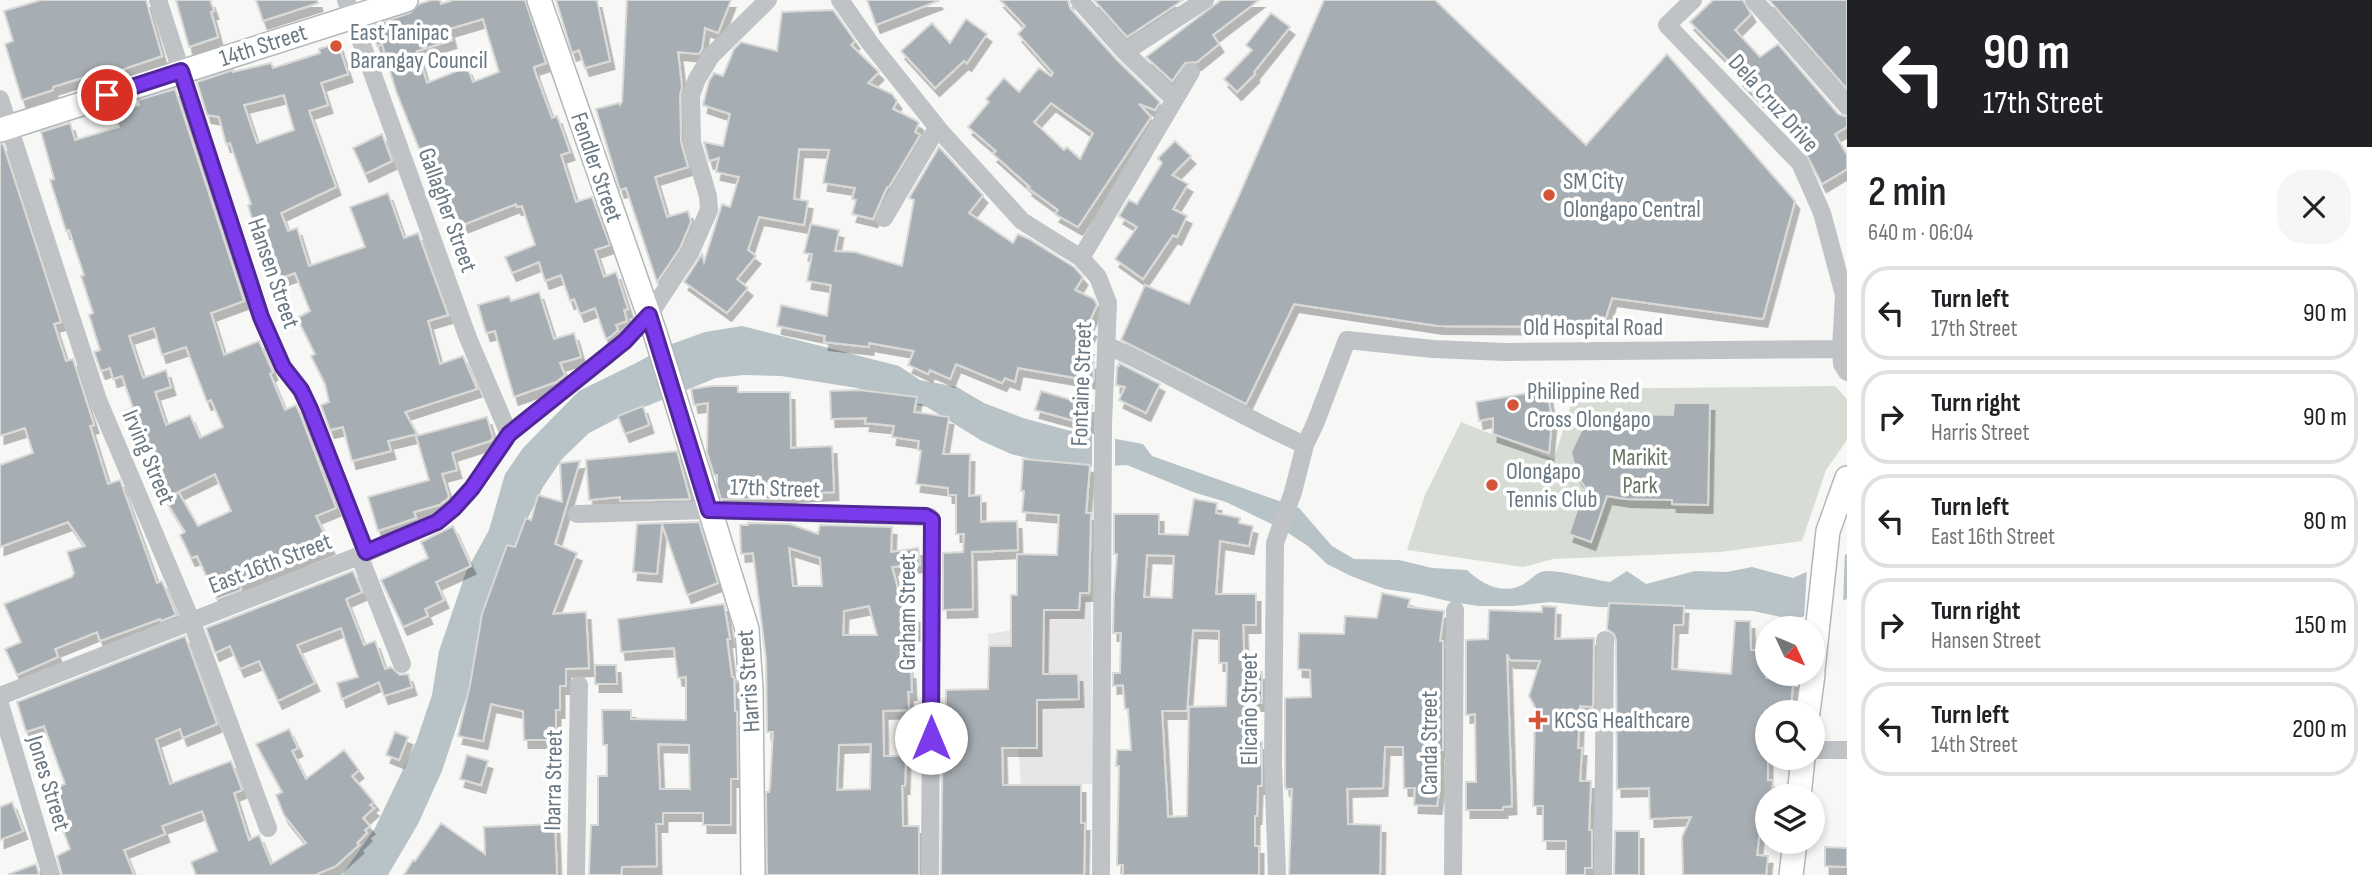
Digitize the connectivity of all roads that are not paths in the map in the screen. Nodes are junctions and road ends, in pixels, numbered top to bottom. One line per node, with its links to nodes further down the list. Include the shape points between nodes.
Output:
1 (158, 0): 12 (street, Hansen Street)
2 (405, 0): 10 (main road, 14th Street)
3 (539, 0): 21 (main road, Fendler Street)
4 (768, 0): 21 (street, East 16th Street, via 711,57 691,95 696,161 709,209)
5 (840, 0): 18 (street, Fontaine Street)
6 (1079, 0): 11 (street)
7 (1205, 0): 11 (street)
8 (1693, 0): 24 (street, Dela Cruz Drive, via 1667,25 1800,163 1822,213 1844,295)
9 (1754, 0): 16 (street)
10 (349, 9): 12 (main road, 14th Street); 26 (street, Gallagher Street, via 468,338)
11 (1125, 52): 15 (street)
12 (181, 71): 17 (main road, 14th Street); 32 (street, Hansen Street, via 261,317 283,367 310,409)
13 (1191, 72): 15 (street)
14 (0, 99): 17 (street, Irving Street)
15 (1174, 99): 20 (street)
16 (1847, 106)
17 (4, 128): 35 (street, Irving Street, via 98,400)
18 (937, 128): 19 (street); 20 (street, Fontaine Street, via 1022,221)
19 (884, 218)
20 (1081, 258): 23 (street, Fontaine Street, via 1098,277 1108,303)
21 (652, 324): 26 (street, East 16th Street); 29 (main road, Harris Street)
22 (1347, 340): 24 (street, Old Hospital Road, via 1505,352); 27 (street, Elicaño Street)
23 (1106, 345): 27 (street); 49 (street, Fontaine Street)
24 (1844, 349): 25 (street, via 1842,364)
25 (1847, 372)
26 (509, 434): 32 (street, East 16th Street, via 472,488 437,522)
27 (1305, 445): 50 (street, Elicaño Street, via 1275,543)
28 (1847, 478): 34 (main road, via 1828,531)
29 (709, 510): 30 (street, 17th Street); 31 (street, 17th Street); 47 (main road, Harris Street, via 747,629)
30 (578, 514)
31 (929, 517): 48 (street, Graham Street)
32 (363, 554): 35 (street, East 16th Street); 37 (street, Hansen Street)
33 (1455, 610): 51 (street, Canda Street)
34 (1819, 616)
35 (191, 620): 39 (street, East 16th Street); 43 (street, Irving Street)
36 (1605, 640): 52 (street)
37 (402, 664)
38 (579, 685): 46 (street, Ibarra Street)
39 (0, 696)
40 (0, 704): 45 (street, Jones Street)
41 (1825, 750): 42 (street)
42 (1847, 750)
43 (268, 828)
44 (1793, 854): 53 (main road)
45 (51, 875)
46 (576, 875)
47 (753, 875)
48 (930, 875)
49 (1101, 875)
50 (1277, 875)
51 (1453, 875)
52 (1603, 875)
53 (1791, 875)

